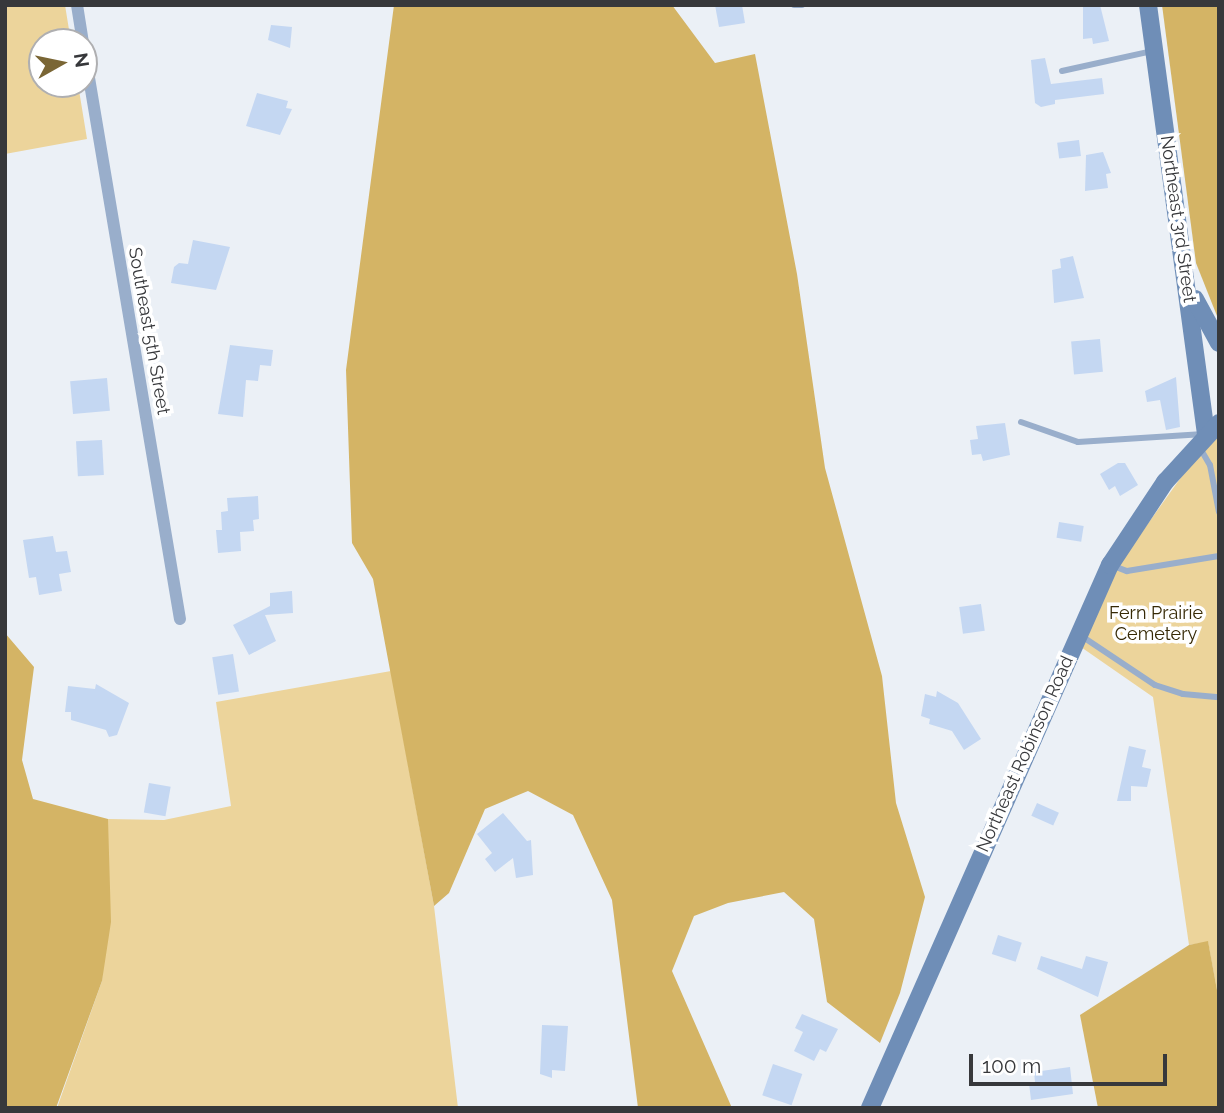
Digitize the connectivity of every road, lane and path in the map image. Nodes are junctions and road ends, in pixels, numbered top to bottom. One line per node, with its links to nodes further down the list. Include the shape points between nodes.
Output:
1 (77, 5): 5 (street)
2 (794, 5): 3 (lane)
3 (802, 5)
4 (1148, 5): 6 (street, Northeast 3rd Street)
5 (81, 28)
6 (1154, 50): 7 (lane); 9 (street, Northeast 3rd Street, via 1188,279)
7 (1062, 71)
8 (92, 98): 16 (street, Southeast 5th Street)
9 (1200, 327): 10 (street); 12 (street, Northeast 3rd Street)
10 (1219, 343)
11 (1021, 422): 12 (lane, via 1078,442)
12 (1207, 433): 13 (lane); 15 (street, Northeast Robinson Road, via 1165,482)
13 (1219, 512)
14 (1219, 556): 15 (lane, via 1127,571)
15 (1110, 565): 17 (street, Northeast Robinson Road)
16 (180, 619)
17 (1078, 633): 18 (lane, via 1154,685); 19 (street, Northeast Robinson Road)
18 (1218, 699)
19 (870, 1108)

